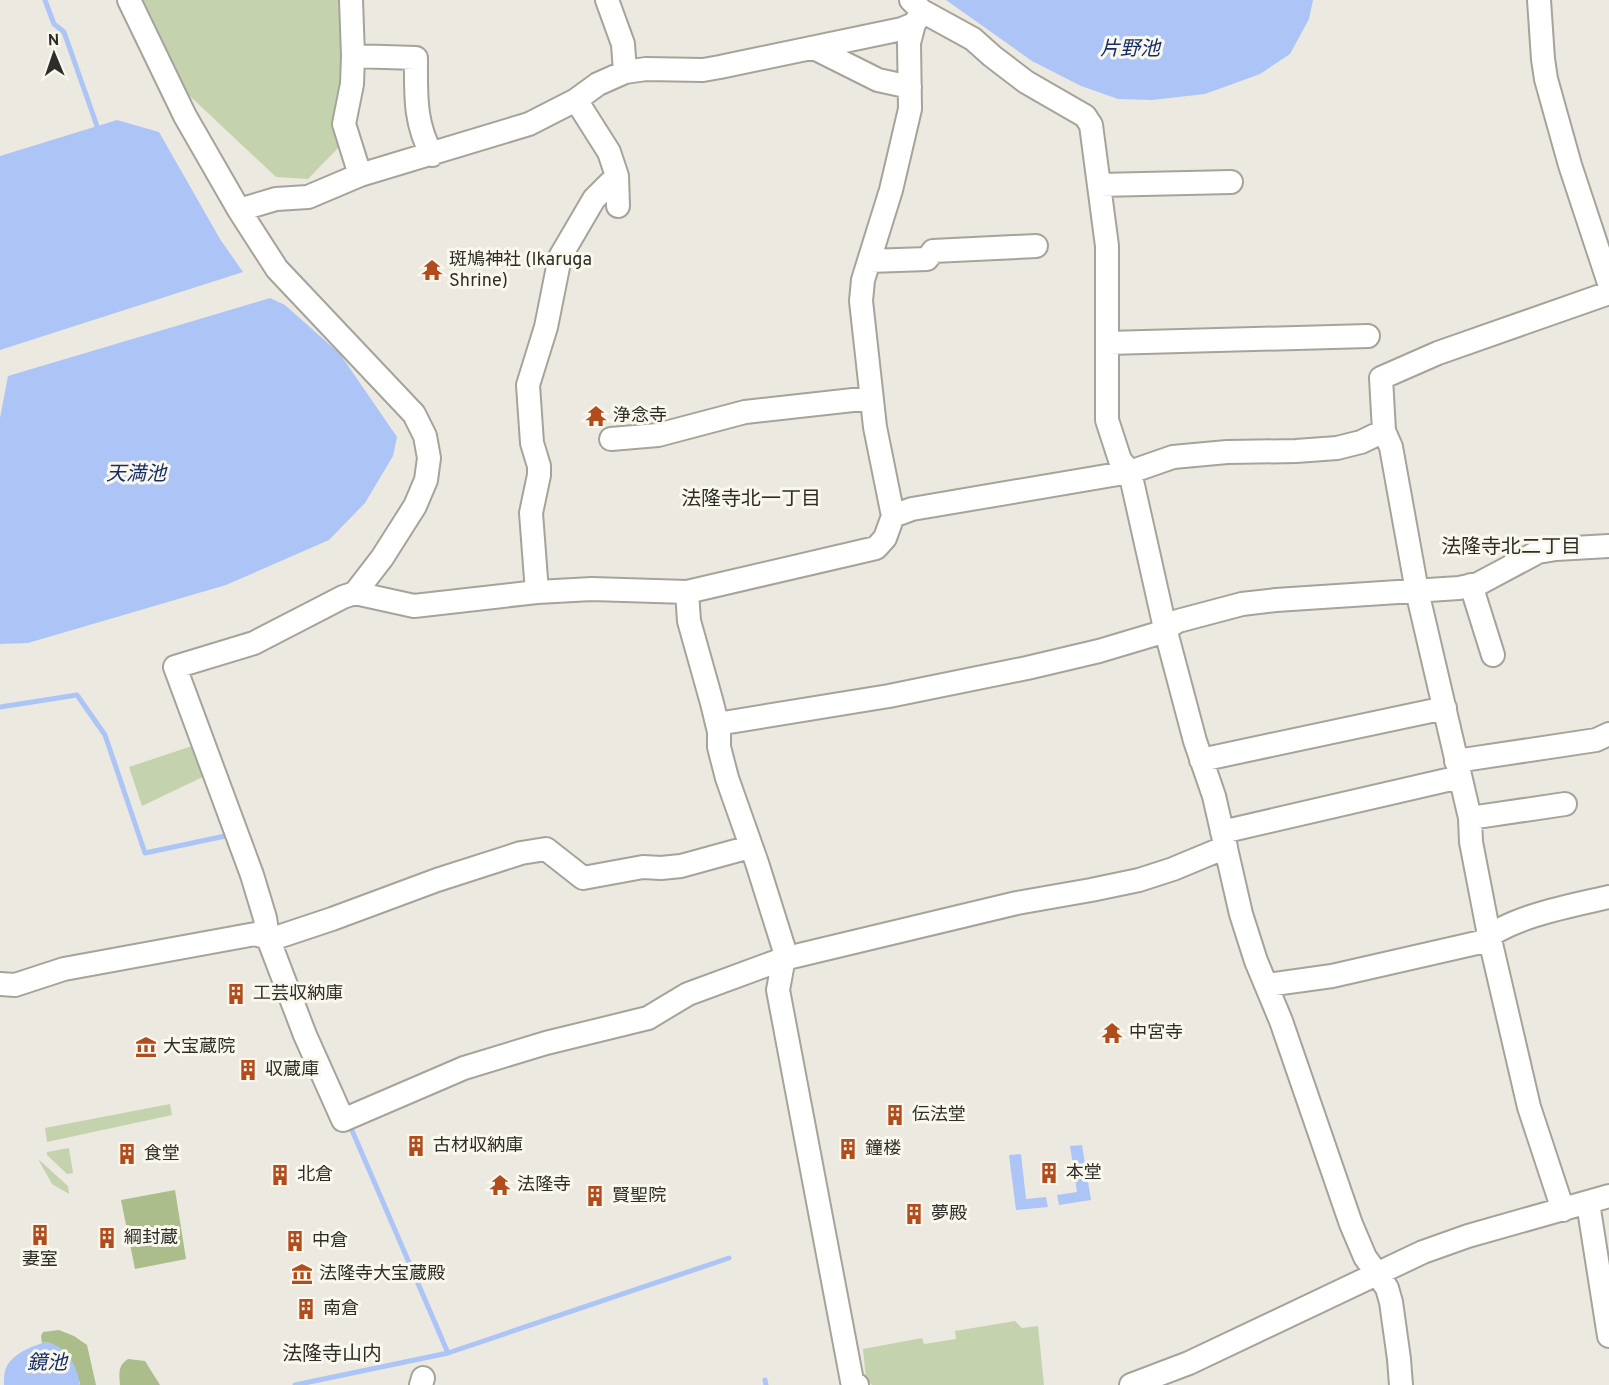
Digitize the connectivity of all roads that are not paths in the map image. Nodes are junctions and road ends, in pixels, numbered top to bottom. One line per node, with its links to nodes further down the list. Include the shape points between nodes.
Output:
1 (129, 0): 17 (street, via 185,116)
2 (351, 0): 7 (street)
3 (607, 0): 8 (street, via 623,44)
4 (1539, 0): 20 (street, via 1546,79)
5 (916, 12): 6 (street, via 902,29); 9 (street, via 909,43); 15 (street, via 973,39 1026,82 1085,116 1091,125)
6 (814, 48): 8 (street, via 703,70); 9 (street, via 878,80)
7 (353, 56): 11 (street, via 416,58 418,118); 12 (street, via 344,124)
8 (626, 72): 10 (street, via 598,84)
9 (910, 87): 19 (street, via 910,109 901,151)
10 (576, 100): 11 (street, via 529,124); 13 (street, via 609,152)
11 (432, 155): 12 (street)
12 (360, 175): 17 (street, via 308,196 276,199)
13 (617, 176): 16 (street); 32 (street, via 594,198 560,257 546,327 528,385 532,443 539,475 531,513)
14 (1231, 182): 15 (street)
15 (1099, 185): 23 (street, via 1107,246)
16 (618, 206)
17 (239, 210): 34 (street, via 277,269 414,414 425,436 429,458 426,480 415,506)
18 (1036, 246): 19 (street, via 933,251 927,259)
19 (868, 261): 24 (street, via 861,301)
20 (1609, 283)
21 (1609, 293): 25 (street, via 1438,353 1381,378)
22 (1368, 336): 23 (street)
23 (1108, 343): 27 (street, via 1107,420 1120,460)
24 (871, 398): 26 (street, via 745,412 658,435); 28 (street)
25 (1384, 431): 27 (street, via 1337,448 1173,457); 31 (street, via 1391,447)
26 (611, 439)
27 (1130, 472): 28 (street, via 912,509); 35 (street)
28 (894, 516): 33 (street, via 876,548)
29 (1609, 546): 30 (street, via 1538,552)
30 (1471, 585): 31 (street); 36 (street)
31 (1417, 591): 35 (street, via 1242,604); 37 (street)
32 (537, 592): 33 (street); 34 (street, via 414,606)
33 (687, 592): 38 (street, via 689,621)
34 (355, 593): 48 (street, via 254,643 175,667 246,858)
35 (1165, 628): 38 (street, via 1099,651 1027,668); 40 (street)
36 (1493, 655)
37 (1445, 708): 40 (street); 41 (street)
38 (717, 724): 45 (street, via 727,778)
39 (1609, 734): 41 (street)
40 (1201, 760): 44 (street)
41 (1458, 769): 43 (street); 44 (street)
42 (1565, 804): 43 (street)
43 (1470, 818): 47 (street, via 1471,842)
44 (1224, 840): 49 (street, via 1200,859 1139,880 1017,903); 51 (street, via 1241,914)
45 (750, 847): 48 (street, via 681,866 643,867 583,878 546,849 521,853 332,920); 49 (street, via 785,952)
46 (1609, 897): 47 (street, via 1551,911)
47 (1490, 935): 51 (street, via 1481,942 1378,966); 53 (street, via 1530,1107)
48 (268, 938): 49 (street, via 343,1120 464,1068 648,1018 688,994); 50 (street, via 255,934 64,969 15,985)
49 (783, 959): 56 (street, via 778,990 852,1381)
50 (0, 984)
51 (1267, 985): 54 (street, via 1351,1224)
52 (1599, 1199): 53 (street); 55 (street)
53 (1563, 1210): 54 (street, via 1468,1236)
54 (1377, 1274): 57 (street, via 1189,1363); 58 (street, via 1392,1302)
55 (1609, 1336)
56 (857, 1385)
57 (1131, 1385)
58 (1401, 1385)

